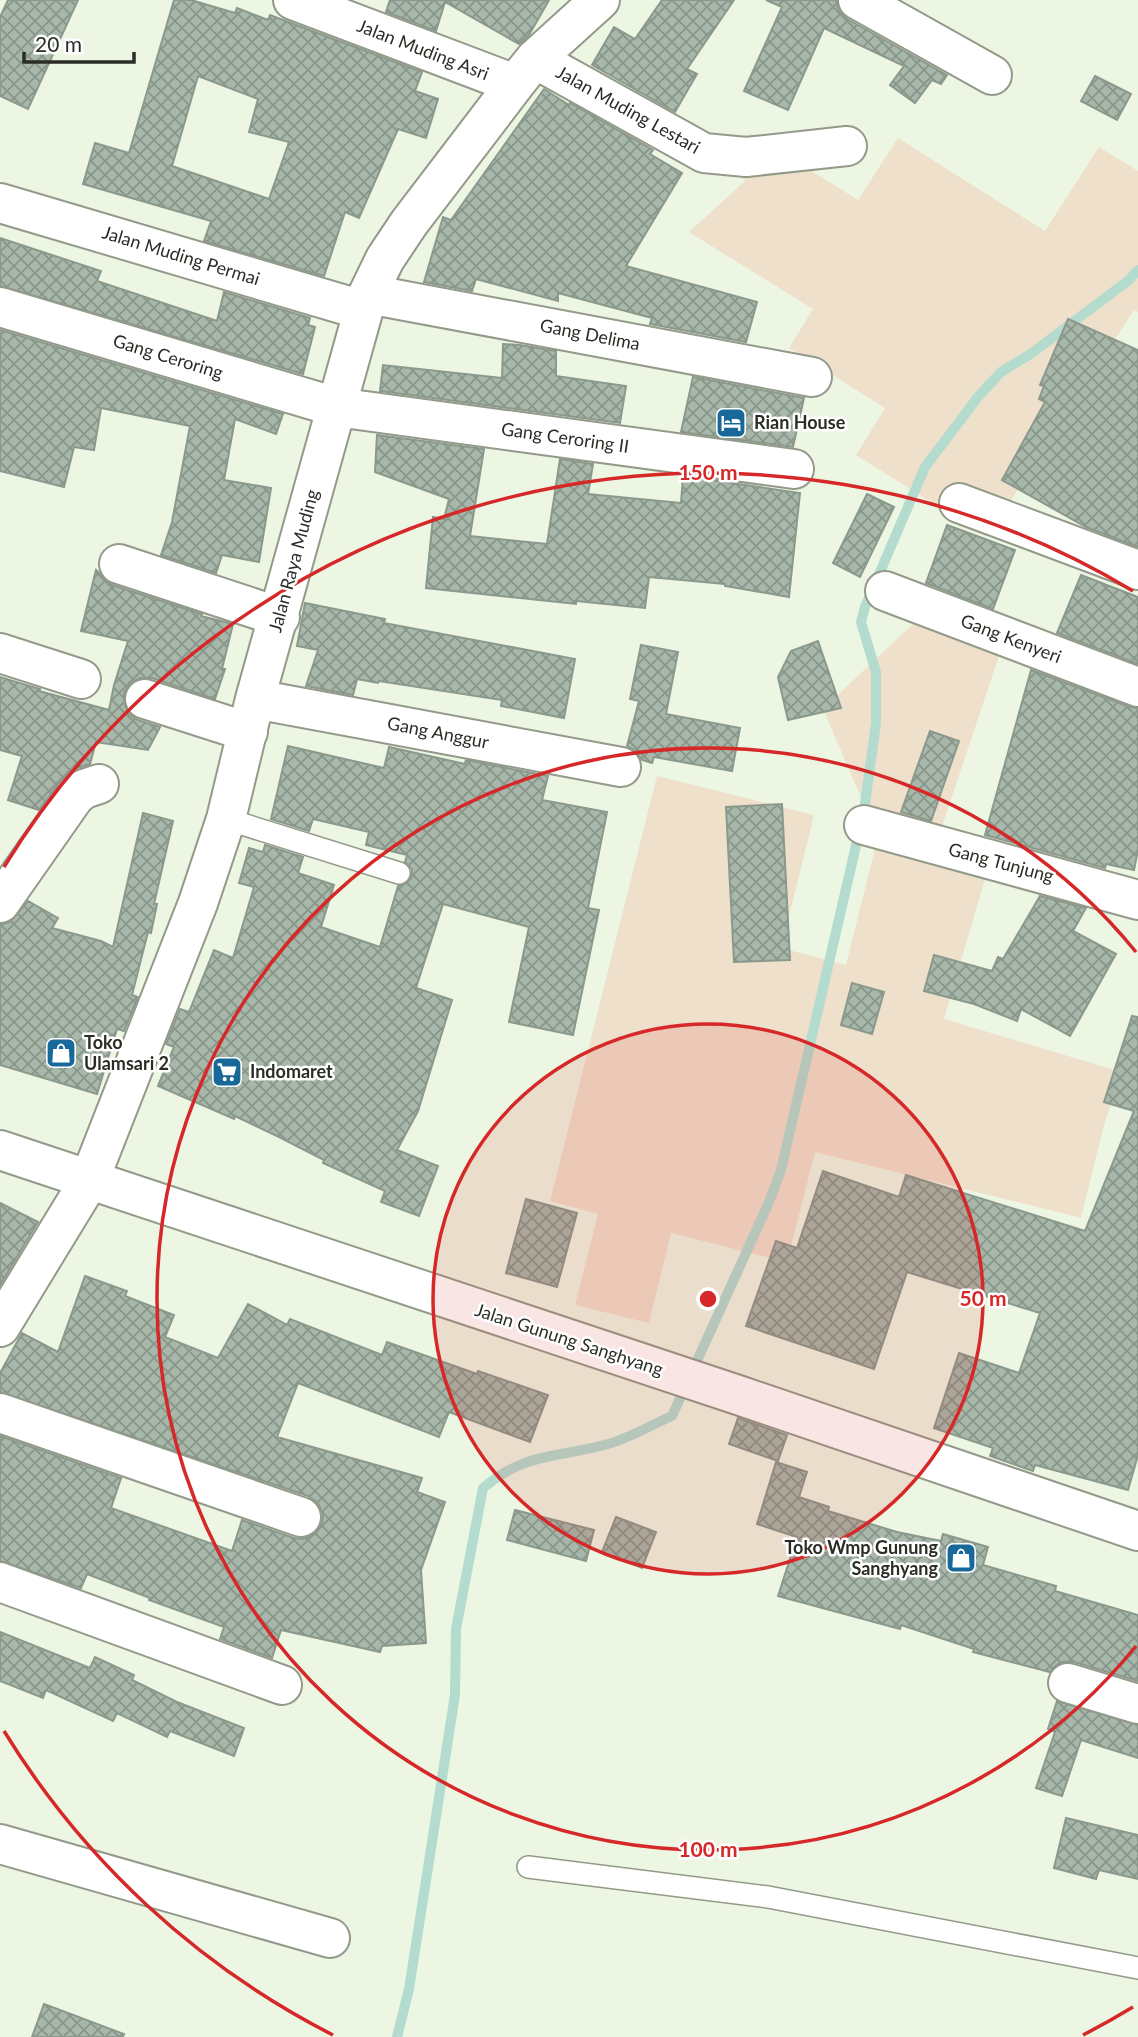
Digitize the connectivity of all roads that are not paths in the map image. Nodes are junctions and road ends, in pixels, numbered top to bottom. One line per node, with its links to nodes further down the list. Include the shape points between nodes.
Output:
1 (293, 0): 4 (street, Jalan Muding Asri)
2 (600, 0): 4 (street, Jalan Raya Muding)
3 (858, 0): 5 (street)
4 (525, 71): 6 (street, Jalan Muding Lestari, via 704,153 746,157); 8 (street, Jalan Raya Muding, via 409,222)
5 (992, 75)
6 (847, 146)
7 (0, 202): 8 (street, Jalan Muding Permai)
8 (365, 302): 10 (street, Gang Delima); 11 (street, Jalan Raya Muding)
9 (0, 307): 11 (street, Gang Ceroring)
10 (812, 377)
11 (337, 407): 12 (street, Gang Ceroring II); 17 (street, Jalan Raya Muding)
12 (794, 469)
13 (959, 503): 15 (street)
14 (119, 564): 17 (street)
15 (1138, 570)
16 (885, 592): 20 (street, Gang Kenyeri)
17 (280, 617): 22 (street, Jalan Raya Muding)
18 (0, 653): 19 (street)
19 (81, 679)
20 (1138, 687)
21 (145, 699): 22 (street, Gang Anggur)
22 (252, 716): 23 (street, Gang Anggur); 25 (street, Jalan Raya Muding)
23 (621, 767)
24 (99, 784): 29 (street, via 75,796)
25 (226, 819): 27 (lane); 31 (street, Jalan Raya Muding, via 198,903)
26 (864, 825): 28 (street, Gang Tunjung)
27 (399, 873)
28 (1138, 900)
29 (0, 903)
30 (0, 1150): 31 (street, Jalan Gunung Sanghyang)
31 (89, 1181): 32 (street, Jalan Raya Muding); 35 (street, Jalan Gunung Sanghyang)
32 (0, 1327)
33 (0, 1413): 34 (street)
34 (301, 1517)
35 (1138, 1531)
36 (0, 1582): 38 (street)
37 (1068, 1683): 39 (street)
38 (282, 1685)
39 (1138, 1704)
40 (0, 1844): 42 (street)
41 (528, 1867): 43 (lane, via 768,1897)
42 (330, 1938)
43 (1138, 1968)

